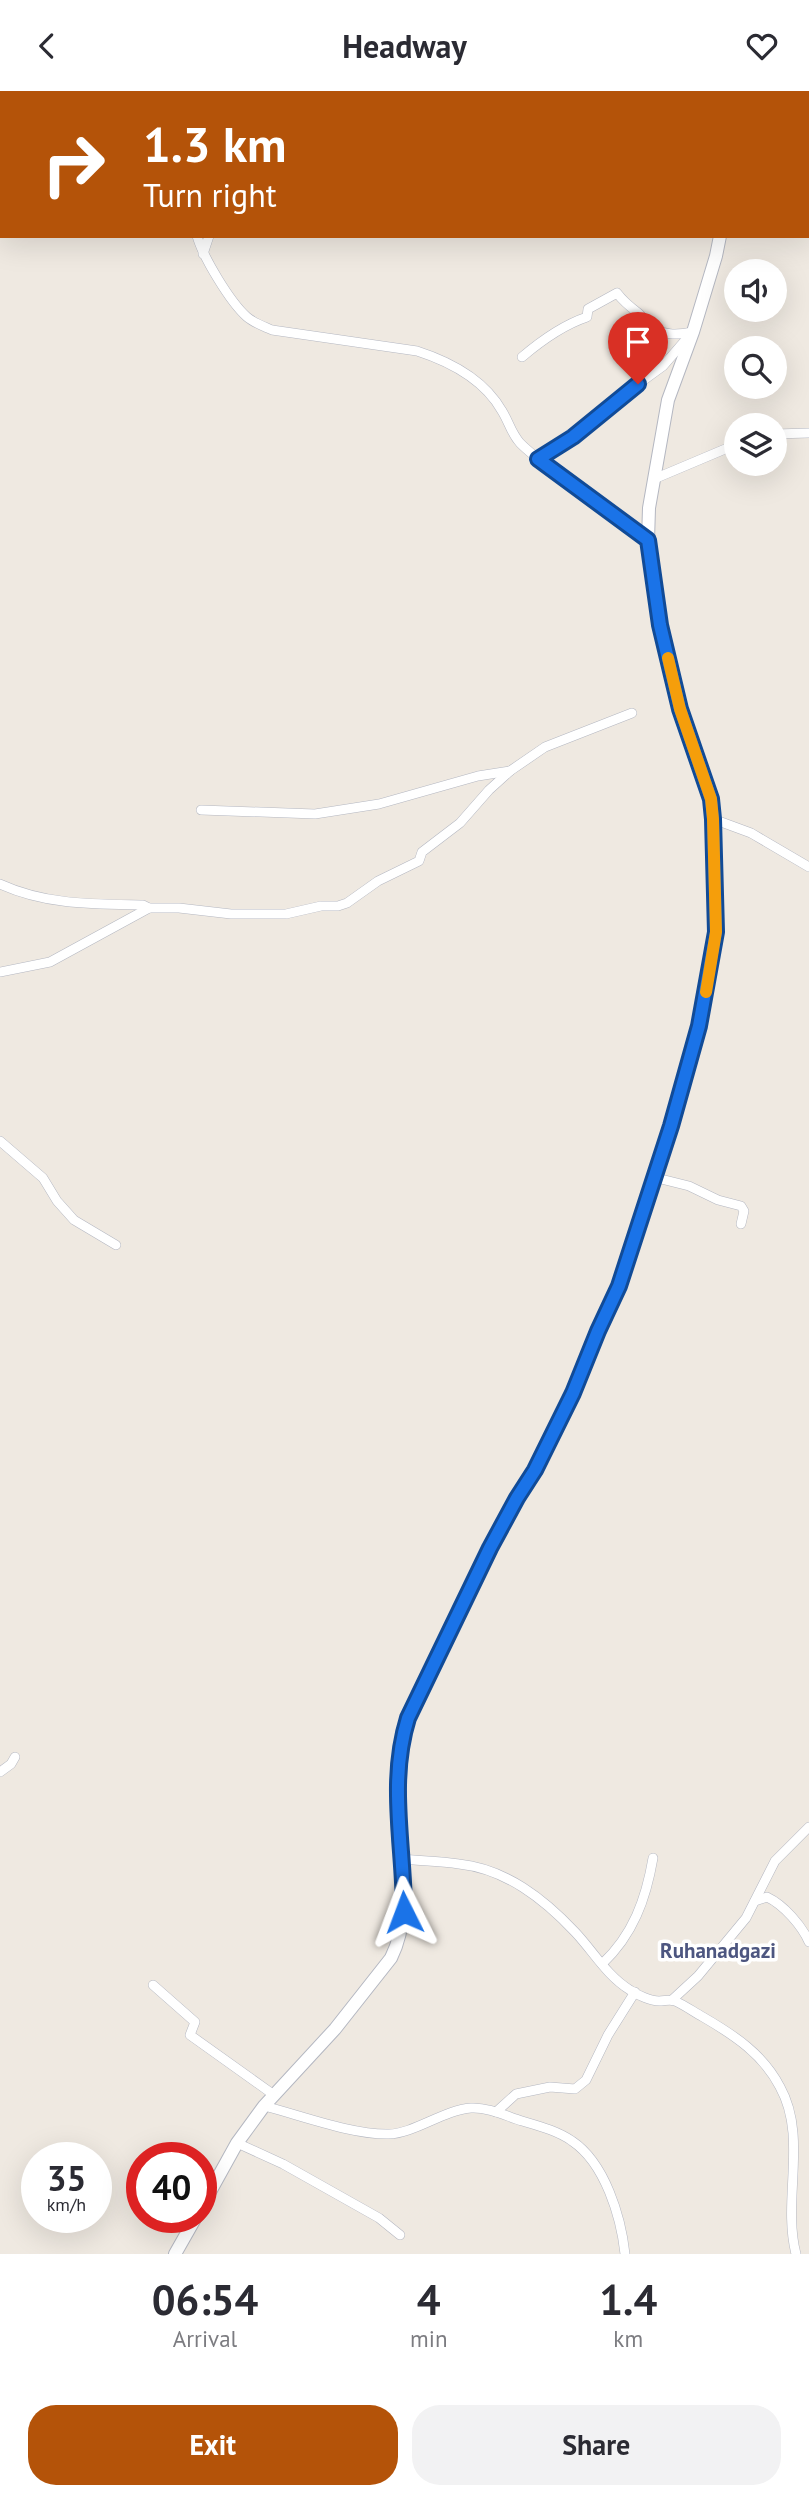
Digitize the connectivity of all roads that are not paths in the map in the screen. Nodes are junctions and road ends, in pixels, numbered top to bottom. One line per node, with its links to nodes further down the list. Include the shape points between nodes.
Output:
1 (198, 238): 4 (street)
2 (208, 238): 4 (street)
3 (720, 238): 5 (street)
4 (202, 255): 10 (street, via 238,307 256,323 272,330 417,351 460,369 494,397 519,442)
5 (693, 332): 6 (street, via 662,332 617,293); 10 (street, via 663,366); 11 (street, via 668,400)
6 (522, 357)
7 (809, 433): 8 (street)
8 (787, 434)
9 (724, 449): 11 (street)
10 (538, 459): 12 (street)
11 (654, 479): 12 (street)
12 (648, 540): 16 (street, via 660,625)
13 (632, 713): 14 (street, via 545,747)
14 (510, 771): 15 (street, via 379,804 315,814); 19 (street, via 460,823 422,852 419,861 347,903 286,914)
15 (201, 810)
16 (713, 819): 17 (street, via 751,834); 22 (street, via 716,932 708,980 699,1026)
17 (809, 867)
18 (0, 884): 19 (street, via 70,903)
19 (149, 908): 20 (street, via 50,962)
20 (0, 972)
21 (0, 1142): 24 (street, via 43,1178 74,1220)
22 (653, 1177): 23 (street, via 741,1206); 29 (street, via 619,1286 573,1393 490,1548 408,1718 399,1760)
23 (741, 1224)
24 (116, 1245)
25 (15, 1758): 26 (street)
26 (0, 1772)
27 (809, 1827): 30 (street, via 775,1861)
28 (653, 1858): 32 (street, via 632,1927)
29 (401, 1859): 32 (street, via 467,1865 516,1883 542,1901); 36 (street, via 404,1912 391,1958 335,2029)
30 (755, 1901): 31 (street, via 767,1897 774,1901 794,1918); 35 (street, via 698,1976)
31 (809, 1942)
32 (602, 1963): 34 (street)
33 (153, 1985): 36 (street, via 195,2022 190,2035)
34 (635, 1992): 35 (street, via 656,2001); 38 (street, via 586,2081 575,2089 550,2087 516,2094)
35 (672, 2000): 45 (street, via 752,2049 781,2087 790,2109)
36 (274, 2095): 37 (street)
37 (264, 2106): 38 (street, via 392,2135 462,2109); 39 (street)
38 (496, 2112): 44 (street, via 564,2135 586,2152 614,2202)
39 (237, 2143): 40 (street); 42 (street, via 379,2218)
40 (217, 2179)
41 (187, 2233): 43 (street)
42 (400, 2235)
43 (175, 2254)
44 (625, 2254)
45 (796, 2254)

